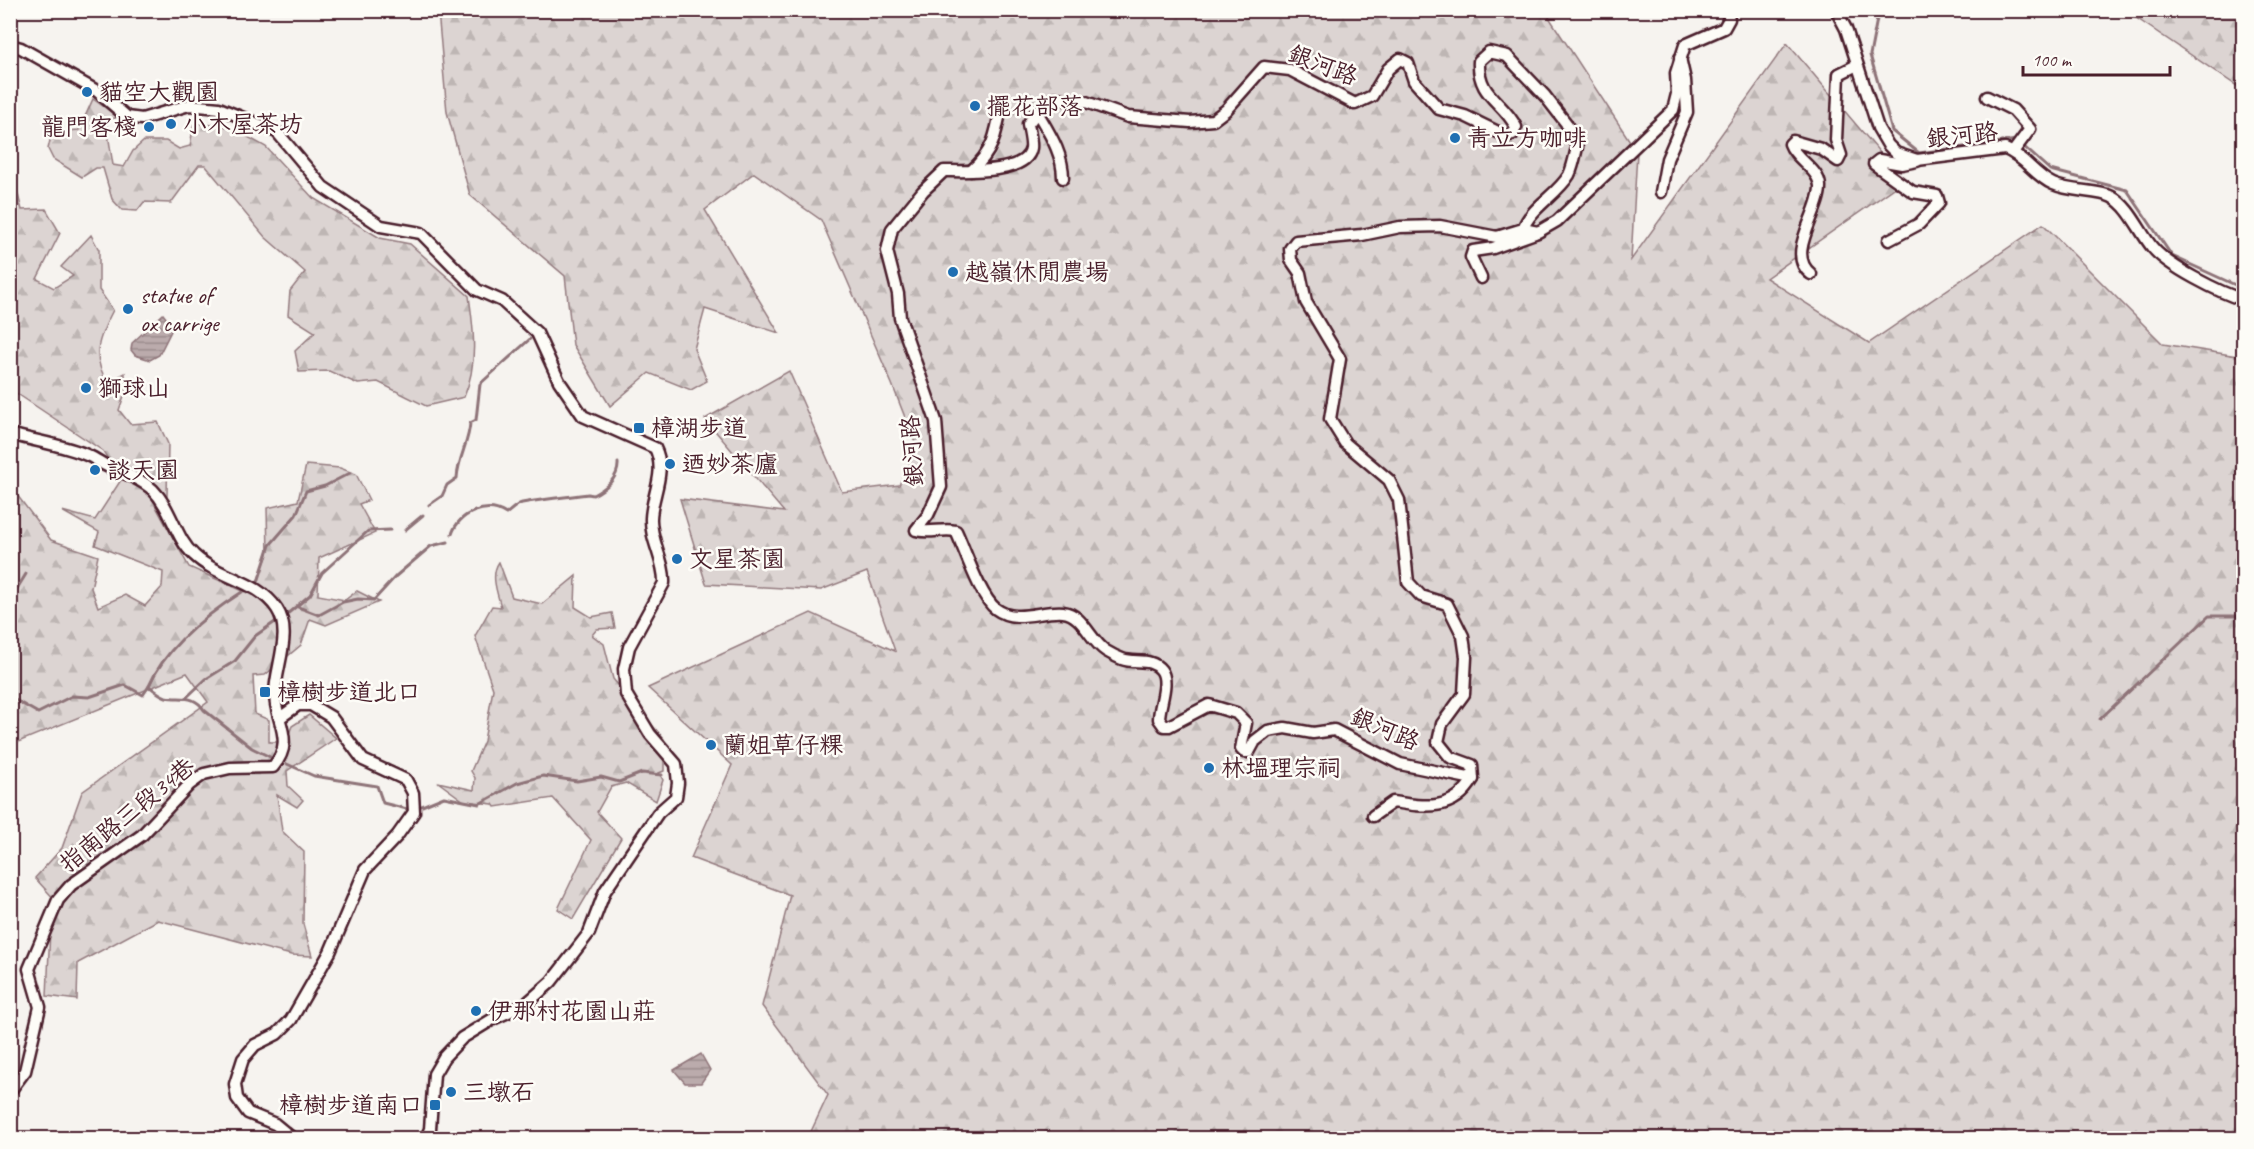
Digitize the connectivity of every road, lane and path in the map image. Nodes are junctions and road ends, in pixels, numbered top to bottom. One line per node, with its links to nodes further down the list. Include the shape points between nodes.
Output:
1 (1727, 10): 4 (street, via 1729,19 1724,28 1685,45)
2 (1836, 10): 5 (street, 銀河路)
3 (10, 45): 26 (street, via 98,91 127,117 142,119 189,105 219,108 277,132 332,194 381,226 421,233 477,290 502,301 537,333 559,381 583,416 655,448 659,456 660,478 651,519 664,583 629,647 624,669 626,694 650,734 676,764 676,797 658,813 605,891 589,933 551,982 526,1004 462,1038 444,1057 434,1074)
4 (1680, 58): 13 (street, via 1687,112 1667,159); 15 (street, via 1673,110 1557,221)
5 (1857, 65): 10 (street, 銀河路, via 1878,128 1888,145 1896,153); 17 (street, via 1839,74 1838,161 1821,149 1793,141 1790,144 1820,185 1815,211 1803,237 1801,260)
6 (1986, 97): 9 (street, via 2013,110 2030,129)
7 (1001, 107): 11 (street, via 987,157)
8 (1037, 112): 11 (street, 銀河路, via 1028,124 1031,148 1026,158 1006,168); 12 (street, via 1054,141 1063,165); 14 (street, 銀河路, via 1054,98 1086,102 1128,117 1213,120 1264,67 1290,70 1355,104 1372,96 1388,69 1400,59 1408,63 1414,81 1439,109 1465,116 1506,136 1513,134 1516,127 1511,116 1489,96 1478,75 1479,61 1489,52 1507,56 1566,123 1577,147 1569,174)
9 (2013, 152): 10 (street, 銀河路, via 1992,149); 19 (street, 銀河路, via 2053,184 2076,192 2110,196 2126,209 2154,250 2169,262)
10 (1917, 160): 16 (street, via 1902,164 1879,160 1874,164 1913,192 1937,196 1939,203 1919,224)
11 (971, 171): 22 (street, 銀河路, via 944,171 930,184 892,229 887,251 900,318 936,421 941,487 916,530 956,531 984,592 993,607 1007,616 1063,612 1078,619 1095,644 1108,652 1124,660 1152,662 1162,671 1165,684 1159,719 1164,726 1209,705 1236,713 1246,723 1241,750 1244,753 1268,731 1335,730 1400,764)
12 (1063, 178)
13 (1661, 192)
14 (1523, 229): 15 (street, 銀河路); 22 (street, 銀河路, via 1497,237 1440,226 1400,227 1296,241 1290,249 1306,302 1340,359 1330,419 1345,442 1389,480 1399,500 1408,582 1421,596 1447,604 1463,636 1464,694 1442,724 1438,742 1450,757 1472,765)
15 (1538, 232): 18 (street, via 1473,251 1471,257)
16 (1889, 240)
17 (1811, 274)
18 (1481, 278)
19 (2244, 300)
20 (10, 434): 21 (street, via 88,455 146,485 169,511 194,555 258,590 277,609 283,624 275,693)
21 (281, 717): 24 (street, 指南路三段34巷, via 284,744 273,767 231,768 204,774 142,835 71,885 58,900 29,969 40,1006 25,1071); 25 (street, via 298,705 311,705 331,717 363,760 406,780 413,793 414,812 365,870 330,952 291,1020 255,1045 243,1059 235,1084 237,1098 249,1113 275,1124)
22 (1473, 779): 23 (street, via 1458,797 1429,808 1393,802)
23 (1373, 816)
24 (10, 1091)
25 (292, 1138)
26 (426, 1138)

